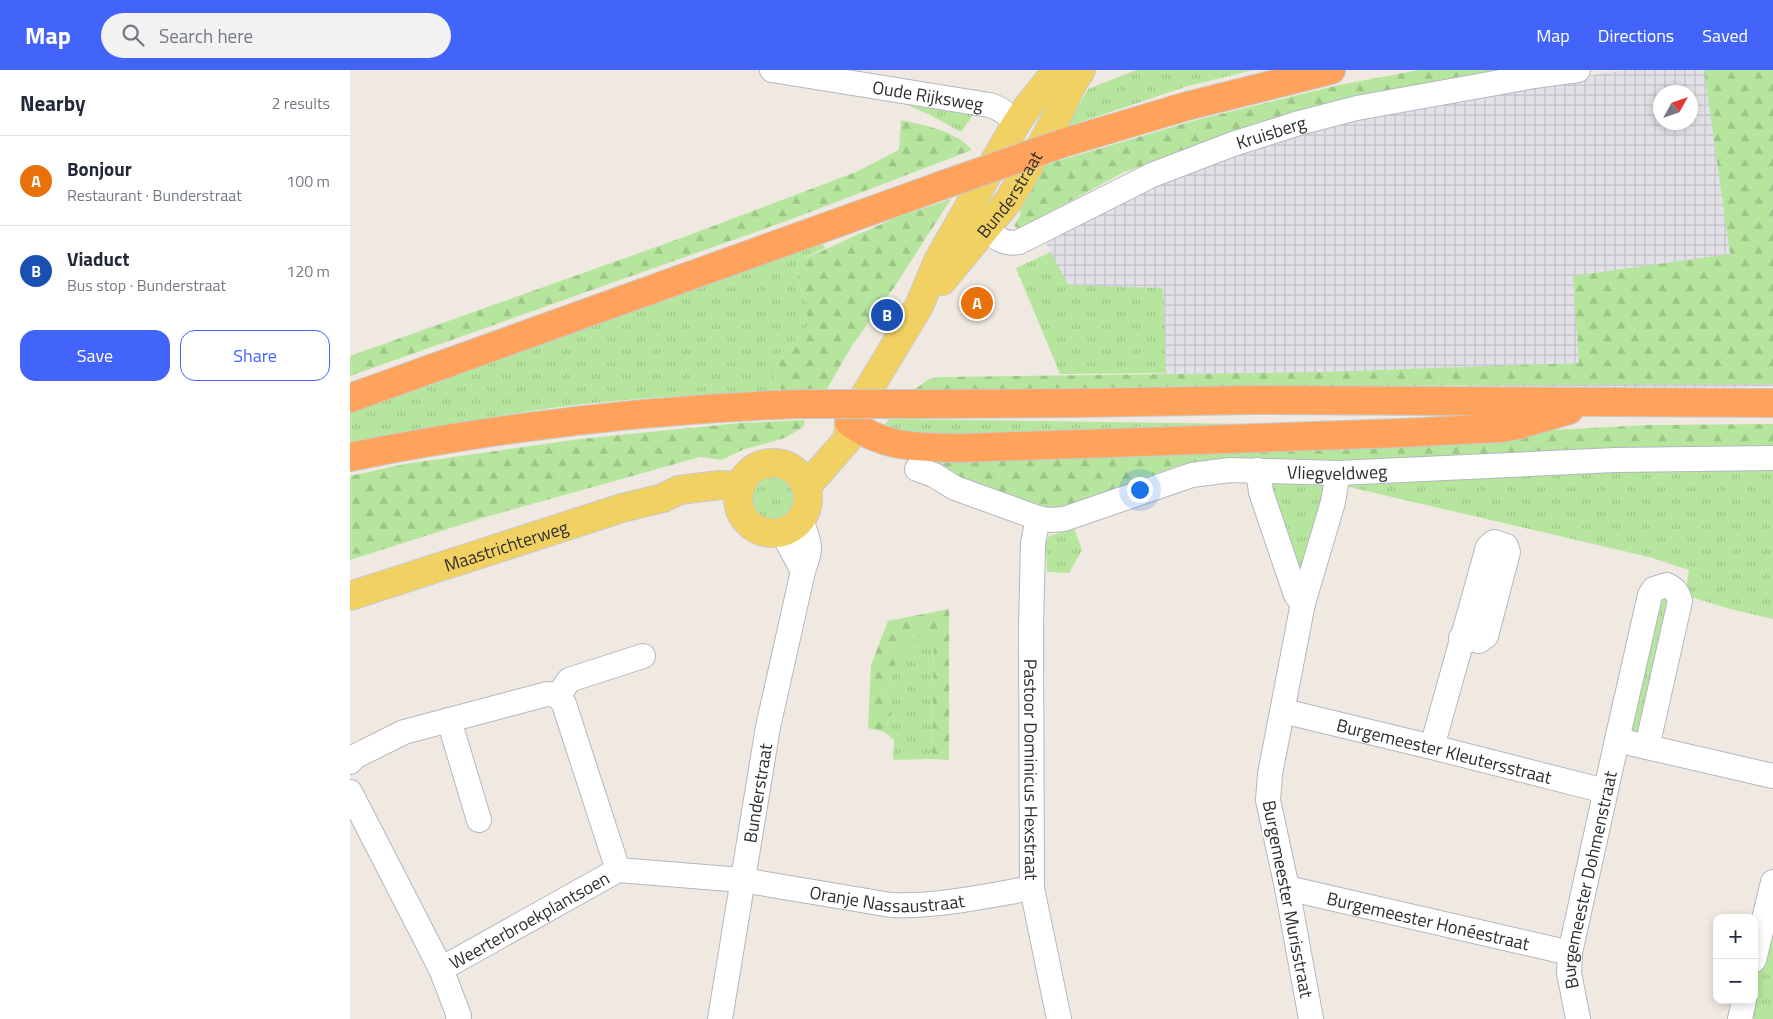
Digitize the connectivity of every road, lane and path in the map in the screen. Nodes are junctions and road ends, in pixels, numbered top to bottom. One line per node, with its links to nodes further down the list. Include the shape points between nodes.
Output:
1 (772, 70): 6 (street, Oude Rijksweg, via 989,105 1006,113)
2 (1057, 70): 6 (main road, Bunderstraat)
3 (1081, 70): 7 (main road, Bunderstraat, via 1016,189)
4 (1331, 70): 9 (highway, bridge, via 1187,106 1063,143)
5 (1578, 70): 7 (street, Kruisberg, via 1357,108 1289,126 1159,172 1015,242 1006,243)
6 (1016, 124): 7 (main road, via 1024,147 990,203); 8 (main road, Bunderstraat, via 938,261)
7 (985, 228): 8 (main road, Bunderstraat)
8 (919, 306): 12 (main road, Bunderstraat)
9 (350, 398)
10 (1596, 401): 11 (highway); 12 (highway, via 1501,428 962,448 890,443 864,433); 13 (highway, bridge, via 1251,400 737,406 608,417 463,436)
11 (1773, 403)
12 (849, 422): 18 (main road, Bunderstraat, via 848,439)
13 (350, 458)
14 (1773, 458): 17 (street, Vliegveldweg, via 1614,460)
15 (917, 469): 20 (street, Vliegveldweg, via 955,488)
16 (1258, 470): 17 (street, Vliegveldweg); 20 (street, Vliegveldweg, via 1192,475 1064,519); 23 (street, via 1261,492 1296,596)
17 (1338, 473): 23 (street, Burgemeester Murisstraat, via 1333,502)
18 (798, 478): 19 (main road, via 775,463 760,466 748,473); 21 (main road, via 808,505)
19 (740, 496): 21 (main road, via 744,517 754,527 768,532); 22 (main road, Maastrichterweg, via 720,485 679,490 663,498 590,518)
20 (1038, 518): 40 (street, Pastoor Dominicus Hexstraat, via 1031,629)
21 (792, 526): 38 (street, Bunderstraat, via 803,571 771,711)
22 (350, 596)
23 (1303, 603): 27 (street, Burgemeester Murisstraat)
24 (1461, 638): 30 (street)
25 (643, 656): 26 (street, via 569,680)
26 (558, 697): 28 (street, via 547,694); 37 (street, Weerterbroekplantsoen, via 564,704)
27 (1283, 711): 30 (street, Burgemeester Kleutersstraat); 41 (street, Burgemeester Murisstraat, via 1268,800)
28 (449, 720): 32 (street, via 404,732); 36 (street)
29 (1617, 740): 31 (street); 31 (street, Burgemeester Dohmenstraat, via 1650,595 1654,589 1667,585 1678,593 1680,601); 34 (street, Burgemeester Dohmenstraat)
30 (1432, 746): 34 (street, Burgemeester Kleutersstraat)
31 (1647, 747): 33 (street)
32 (350, 762)
33 (1773, 776)
34 (1605, 791): 42 (street, Burgemeester Dohmenstraat)
35 (352, 801): 44 (street, Weerterbroekplantsoen)
36 (479, 820)
37 (618, 870): 38 (street, Weerterbroekplantsoen); 44 (street, Weerterbroekplantsoen)
38 (742, 880): 40 (street, Oranje Nassaustraat, via 908,906); 47 (street, Bunderstraat)
39 (1773, 882): 43 (street)
40 (1032, 888): 48 (street, Pastoor Dominicus Hexstraat)
41 (1287, 888): 42 (street, Burgemeester Honéestraat); 49 (street, Burgemeester Murisstraat)
42 (1570, 953): 50 (street, Burgemeester Dohmenstraat, via 1569,973)
43 (1754, 959)
44 (441, 969): 46 (street, Weerterbroekplantsoen)
45 (1743, 1004): 51 (street)
46 (458, 1019)
47 (720, 1019)
48 (1059, 1019)
49 (1311, 1019)
50 (1578, 1019)
51 (1740, 1019)

